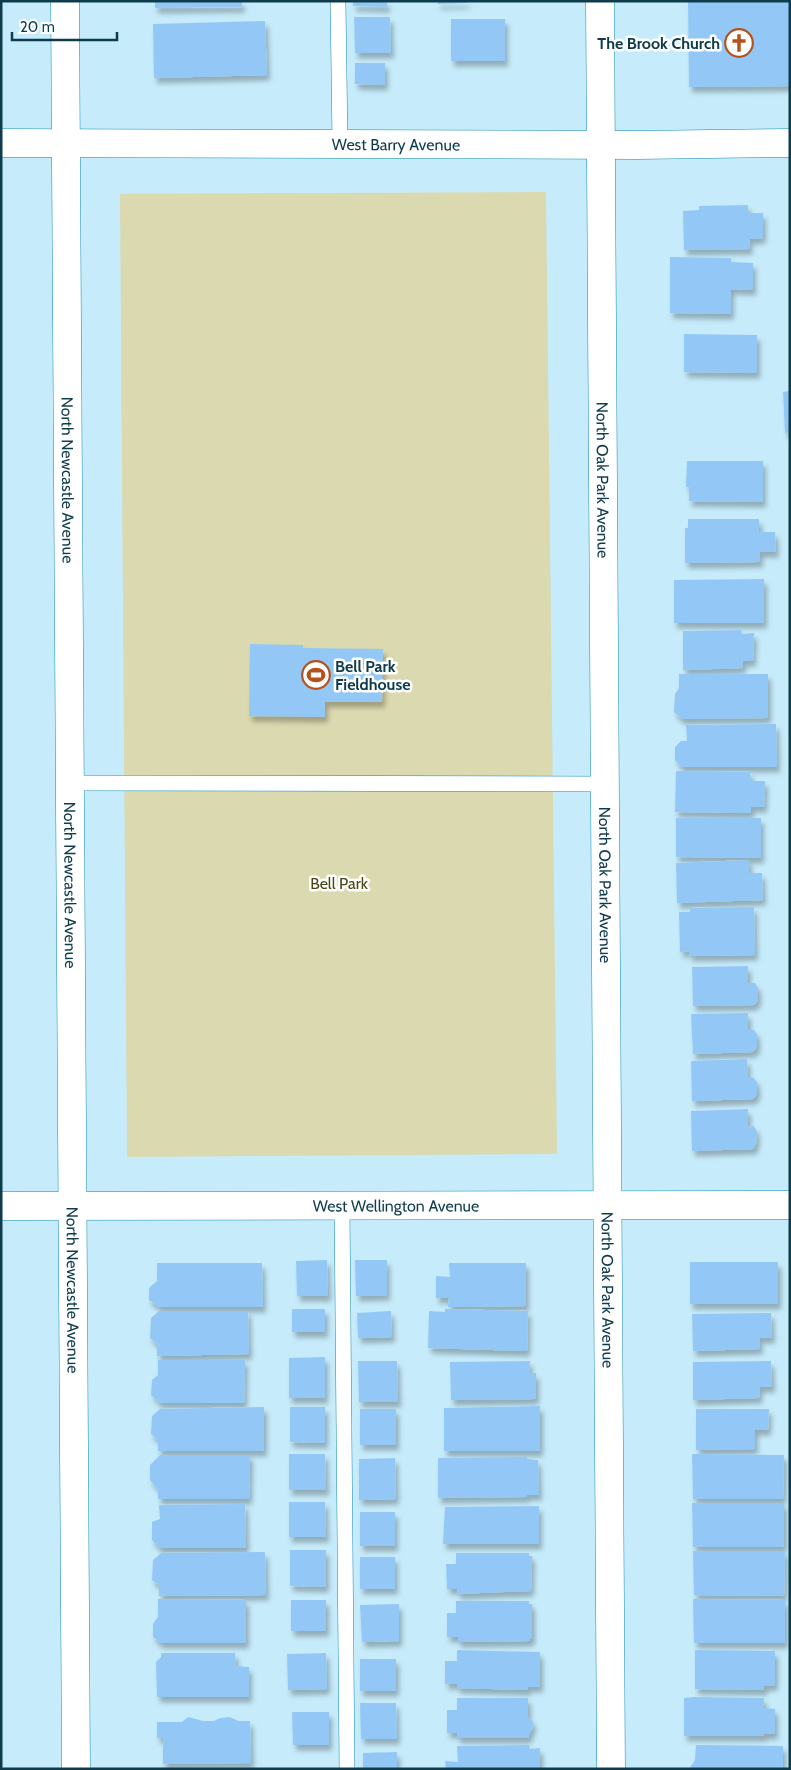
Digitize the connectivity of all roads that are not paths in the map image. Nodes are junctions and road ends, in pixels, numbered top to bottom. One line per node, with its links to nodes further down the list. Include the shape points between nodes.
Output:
1 (65, 1): 5 (street, North Newcastle Avenue)
2 (338, 1): 7 (lane)
3 (600, 1): 8 (street, North Oak Park Avenue)
4 (1, 143): 5 (street, West Barry Avenue)
5 (66, 143): 7 (street, West Barry Avenue); 9 (street, North Newcastle Avenue)
6 (790, 143): 8 (street, West Barry Avenue)
7 (340, 144): 8 (street, West Barry Avenue)
8 (601, 144): 10 (street, North Oak Park Avenue)
9 (70, 783): 10 (lane); 13 (street, North Newcastle Avenue)
10 (605, 784): 15 (street, North Oak Park Avenue)
11 (790, 1205): 15 (street, West Wellington Avenue)
12 (1, 1206): 13 (street, West Wellington Avenue)
13 (72, 1206): 14 (street, West Wellington Avenue); 16 (street, North Newcastle Avenue)
14 (342, 1206): 15 (street, West Wellington Avenue); 17 (lane)
15 (607, 1206): 18 (street, North Oak Park Avenue)
16 (76, 1769)
17 (348, 1769)
18 (610, 1769)

